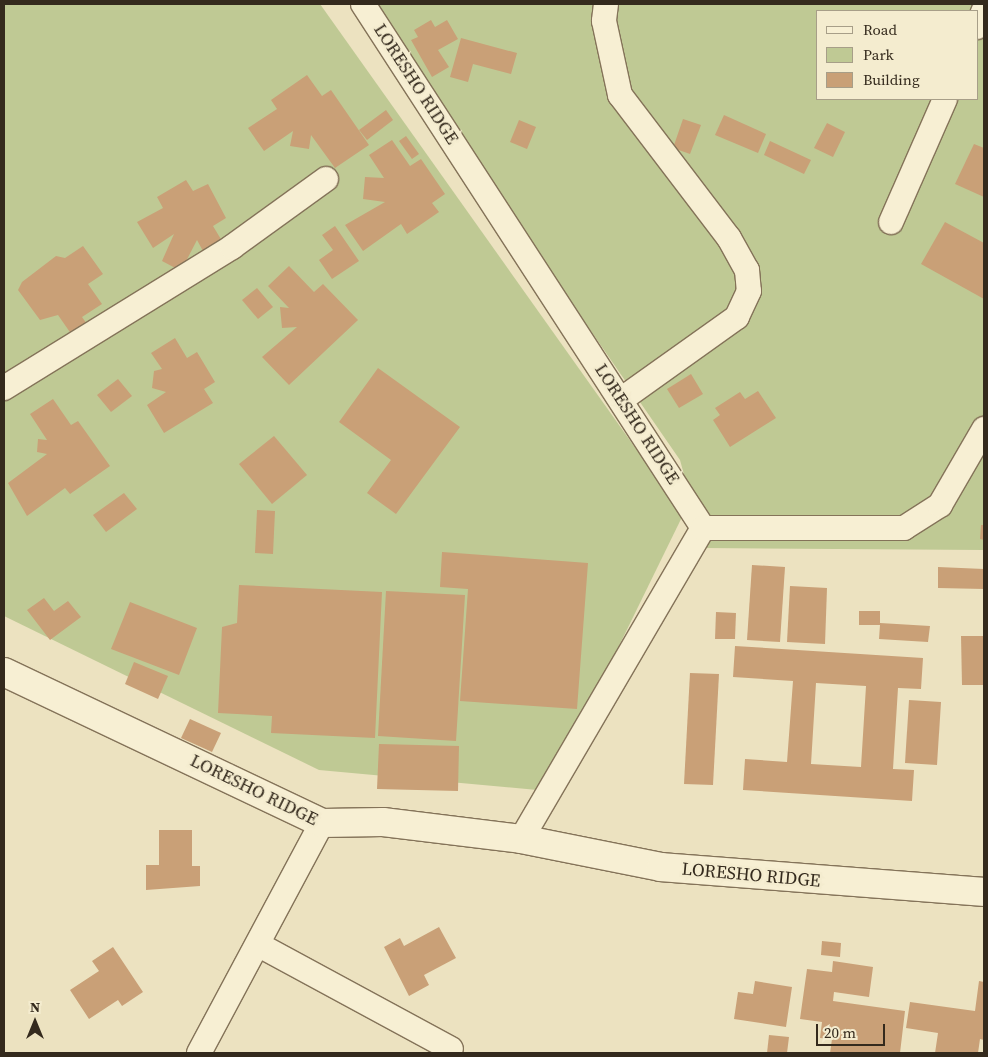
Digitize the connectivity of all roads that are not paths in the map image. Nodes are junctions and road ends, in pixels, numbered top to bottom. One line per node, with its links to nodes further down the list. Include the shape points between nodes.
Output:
1 (606, 4): 9 (street, via 604,21 620,94 729,238 747,270 749,291 737,317)
2 (368, 10): 9 (street, LORESHO RIDGE)
3 (984, 10): 4 (street)
4 (978, 25)
5 (945, 100): 7 (street)
6 (326, 179): 8 (street, via 232,247)
7 (891, 222)
8 (4, 388)
9 (622, 399): 11 (street, LORESHO RIDGE)
10 (984, 428): 11 (street, via 940,505 904,528)
11 (704, 528): 14 (street)
12 (4, 672): 13 (street, LORESHO RIDGE)
13 (322, 824): 14 (street, LORESHO RIDGE, via 383,822); 16 (street)
14 (521, 839): 15 (street, LORESHO RIDGE, via 661,867)
15 (984, 892)
16 (259, 945): 17 (street); 18 (street)
17 (451, 1049)
18 (199, 1053)

